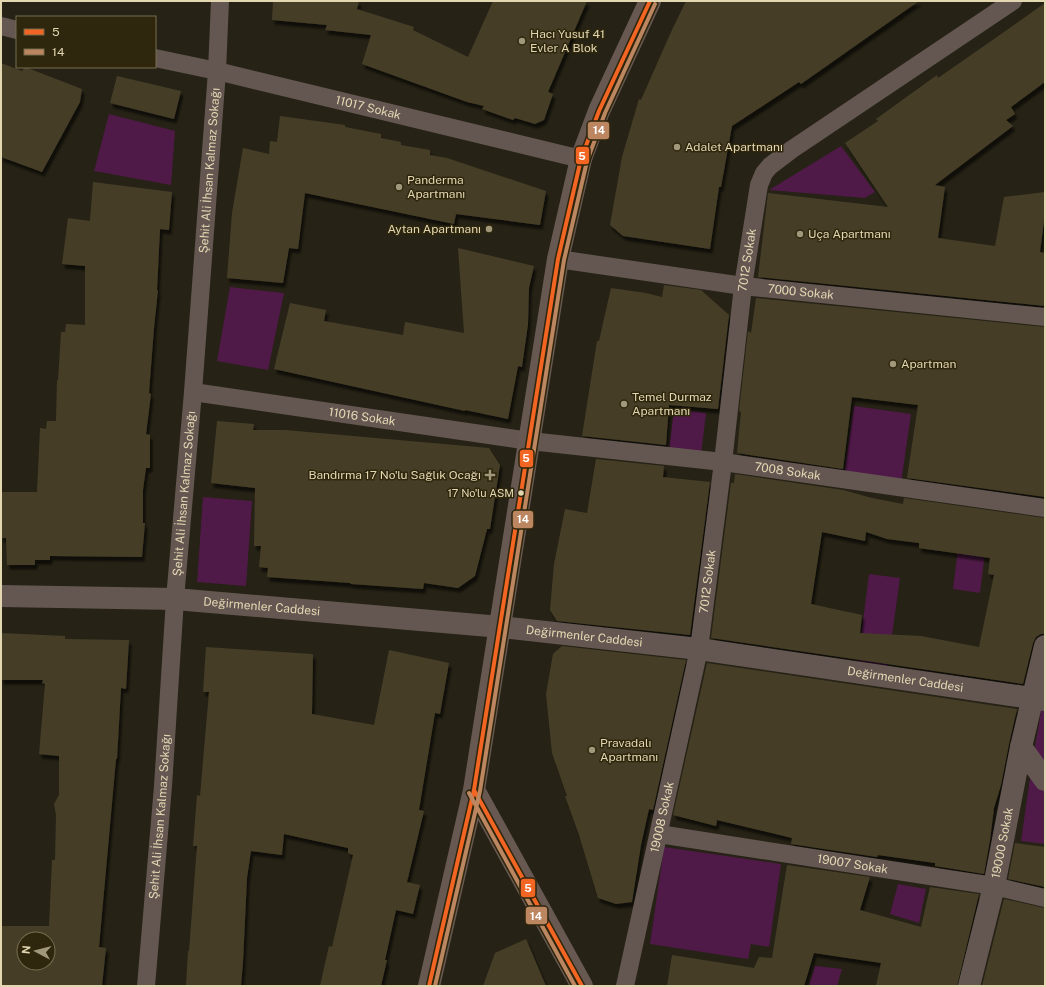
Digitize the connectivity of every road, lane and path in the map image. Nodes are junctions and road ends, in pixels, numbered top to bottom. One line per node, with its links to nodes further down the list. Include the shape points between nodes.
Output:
1 (220, 1): 7 (lane, Şehit Ali İhsan Kalmaz Sokağı)
2 (650, 1): 8 (main road, via 599,111)
3 (1013, 1): 10 (lane, 7012 Sokak, via 770,166 759,185)
4 (1, 26): 5 (lane)
5 (16, 30)
6 (156, 58): 7 (lane, 11017 Sokak)
7 (217, 71): 8 (lane, 11017 Sokak); 12 (lane, Şehit Ali İhsan Kalmaz Sokağı)
8 (580, 159): 9 (main road)
9 (558, 259): 10 (lane, 7000 Sokak); 13 (main road)
10 (743, 286): 11 (lane, 7000 Sokak); 14 (lane, 7012 Sokak)
11 (1045, 317)
12 (193, 392): 13 (lane, 11016 Sokak); 17 (lane, Şehit Ali İhsan Kalmaz Sokağı)
13 (530, 442): 14 (lane, 7008 Sokak); 18 (main road)
14 (723, 462): 15 (lane, 7008 Sokak); 20 (lane, 7012 Sokak)
15 (1045, 508)
16 (1, 596): 17 (street, Değirmenler Caddesi)
17 (175, 599): 18 (street, Değirmenler Caddesi); 28 (lane, Şehit Ali İhsan Kalmaz Sokağı, via 163,786)
18 (501, 627): 20 (street, Değirmenler Caddesi); 24 (main road)
19 (1045, 646): 21 (street, 19000 Sokak)
20 (699, 649): 21 (street, Değirmenler Caddesi); 25 (lane, 19008 Sokak)
21 (1039, 699): 22 (street, 19000 Sokak)
22 (1021, 747): 23 (street); 26 (street, 19000 Sokak)
23 (1045, 780)
24 (474, 790): 29 (main road); 30 (main road)
25 (659, 834): 26 (lane, 19007 Sokak); 31 (lane, 19008 Sokak)
26 (994, 886): 27 (lane, 19007 Sokak); 32 (street, 19000 Sokak)
27 (1045, 898)
28 (146, 986)
29 (429, 986)
30 (582, 986)
31 (625, 986)
32 (969, 986)

